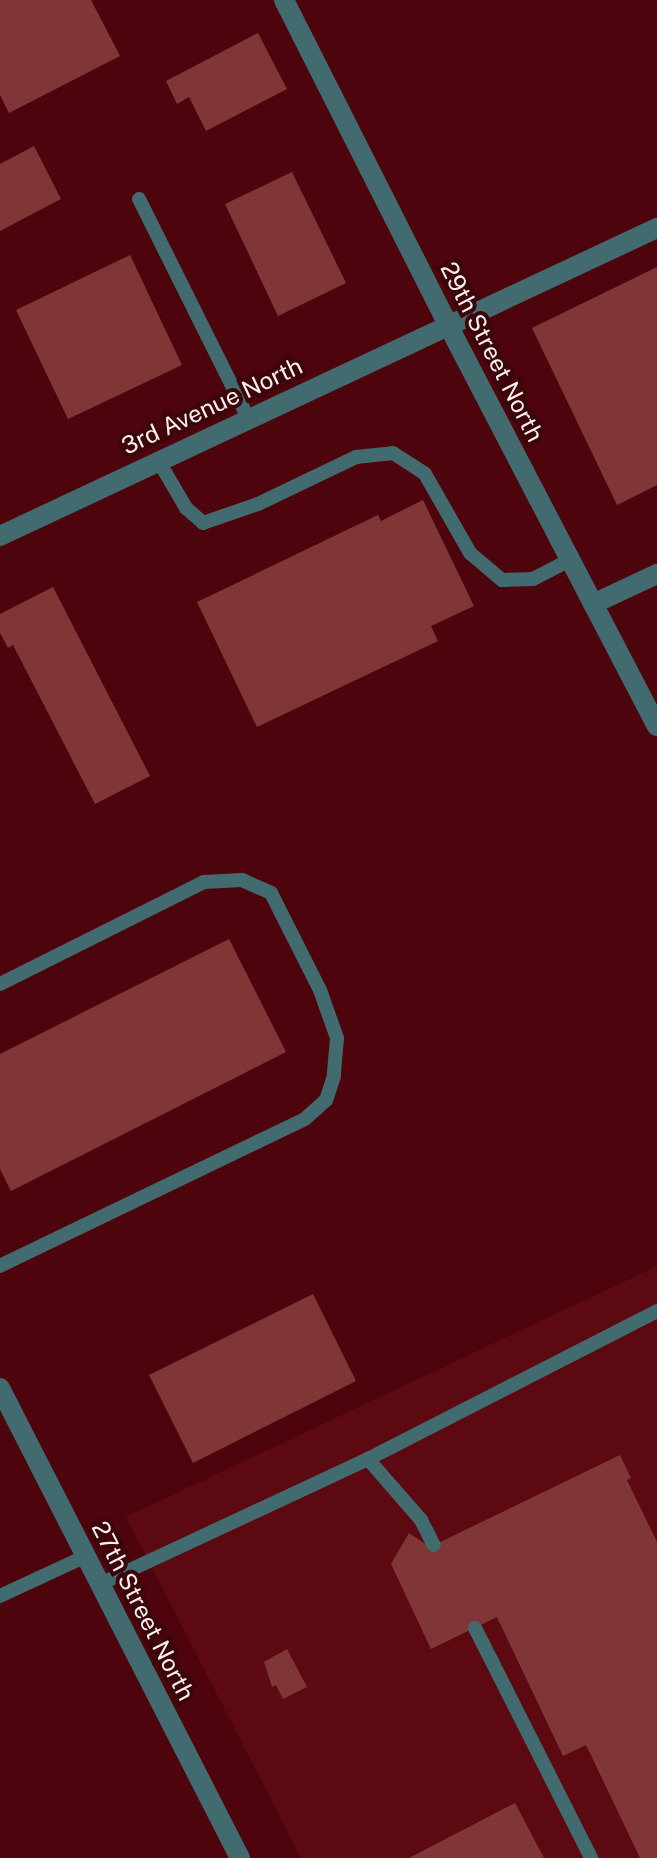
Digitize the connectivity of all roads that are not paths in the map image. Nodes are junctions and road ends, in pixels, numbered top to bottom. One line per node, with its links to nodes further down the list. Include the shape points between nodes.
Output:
1 (284, 0): 4 (street, 29th Street North)
2 (139, 199): 5 (lane)
3 (657, 228): 4 (street, 3rd Avenue North)
4 (448, 325): 5 (street, 3rd Avenue North); 8 (street, 29th Street North)
5 (248, 418): 6 (street, 3rd Avenue North)
6 (158, 460): 7 (street, 3rd Avenue North); 8 (lane, via 186,508 203,523 258,504 356,457 393,453 425,474 470,553 502,580 533,579)
7 (0, 536)
8 (570, 560): 10 (street, 29th Street North)
9 (657, 574): 10 (street)
10 (593, 604): 11 (street, 29th Street North)
11 (657, 726)
12 (0, 984): 13 (lane, via 204,882 242,880 271,893 320,990 337,1038 326,1100 305,1119)
13 (0, 1266)
14 (657, 1311): 16 (lane)
15 (0, 1388): 18 (street, 27th Street North)
16 (368, 1459): 17 (lane, via 421,1520); 19 (lane)
17 (434, 1545)
18 (86, 1556): 19 (street, 27th Street North); 20 (lane)
19 (100, 1584): 22 (street, 27th Street North)
20 (0, 1596)
21 (475, 1628): 23 (lane)
22 (240, 1858)
23 (591, 1858)

